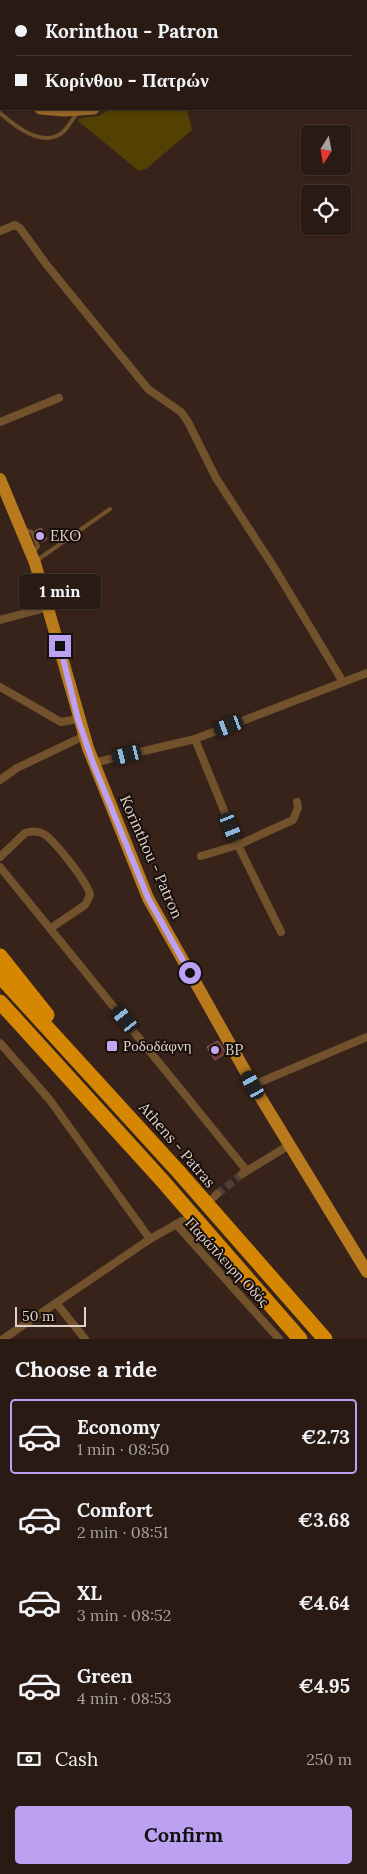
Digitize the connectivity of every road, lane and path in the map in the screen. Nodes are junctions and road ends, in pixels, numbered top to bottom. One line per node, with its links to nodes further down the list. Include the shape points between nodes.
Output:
1 (60, 110): 3 (main road)
2 (86, 110): 3 (main road)
3 (79, 111): 4 (lane, via 62,132 55,137 44,138 21,129)
4 (0, 113)
5 (0, 231): 14 (street, via 15,225 20,228 148,389 181,412 216,478)
6 (59, 398): 7 (street)
7 (0, 422)
8 (0, 478): 10 (main road, Korinthou - Patron)
9 (110, 510): 10 (lane)
10 (33, 560): 11 (main road, Korinthou - Patron)
11 (49, 607): 12 (street); 16 (main road, Korinthou - Patron)
12 (0, 620)
13 (367, 673): 14 (street)
14 (343, 682): 18 (street)
15 (0, 687): 16 (street, via 61,722)
16 (78, 719): 17 (main road, Korinthou - Patron)
17 (84, 736): 19 (main road, Korinthou - Patron); 20 (street, via 17,768)
18 (194, 739): 19 (street); 22 (street)
19 (93, 763): 34 (main road, Korinthou - Patron, via 148,898)
20 (0, 780)
21 (297, 802): 22 (street, via 293,820)
22 (238, 845): 23 (street); 27 (street)
23 (201, 856)
24 (0, 857): 26 (street, via 25,833 41,833 85,882 90,894 85,905)
25 (0, 866): 26 (street)
26 (51, 928): 35 (street, via 245,1172)
27 (281, 932)
28 (0, 956): 33 (highway)
29 (0, 976): 33 (highway, Athens - Patras)
30 (3, 1005): 42 (highway)
31 (367, 1037): 34 (street)
32 (0, 1043): 36 (street, via 61,1114)
33 (83, 1065): 43 (highway, Athens - Patras)
34 (253, 1085): 35 (main road, Korinthou - Patron)
35 (291, 1144): 37 (main road, Korinthou - Patron)
36 (150, 1239): 38 (street, Παράπλευρη Οδός); 41 (street, Παράπλευρη Οδός, via 179,1222)
37 (367, 1272)
38 (57, 1304): 39 (street, Παράπλευρη Οδός); 40 (street)
39 (3, 1339)
40 (85, 1339)
41 (279, 1339)
42 (300, 1339)
43 (325, 1339)

